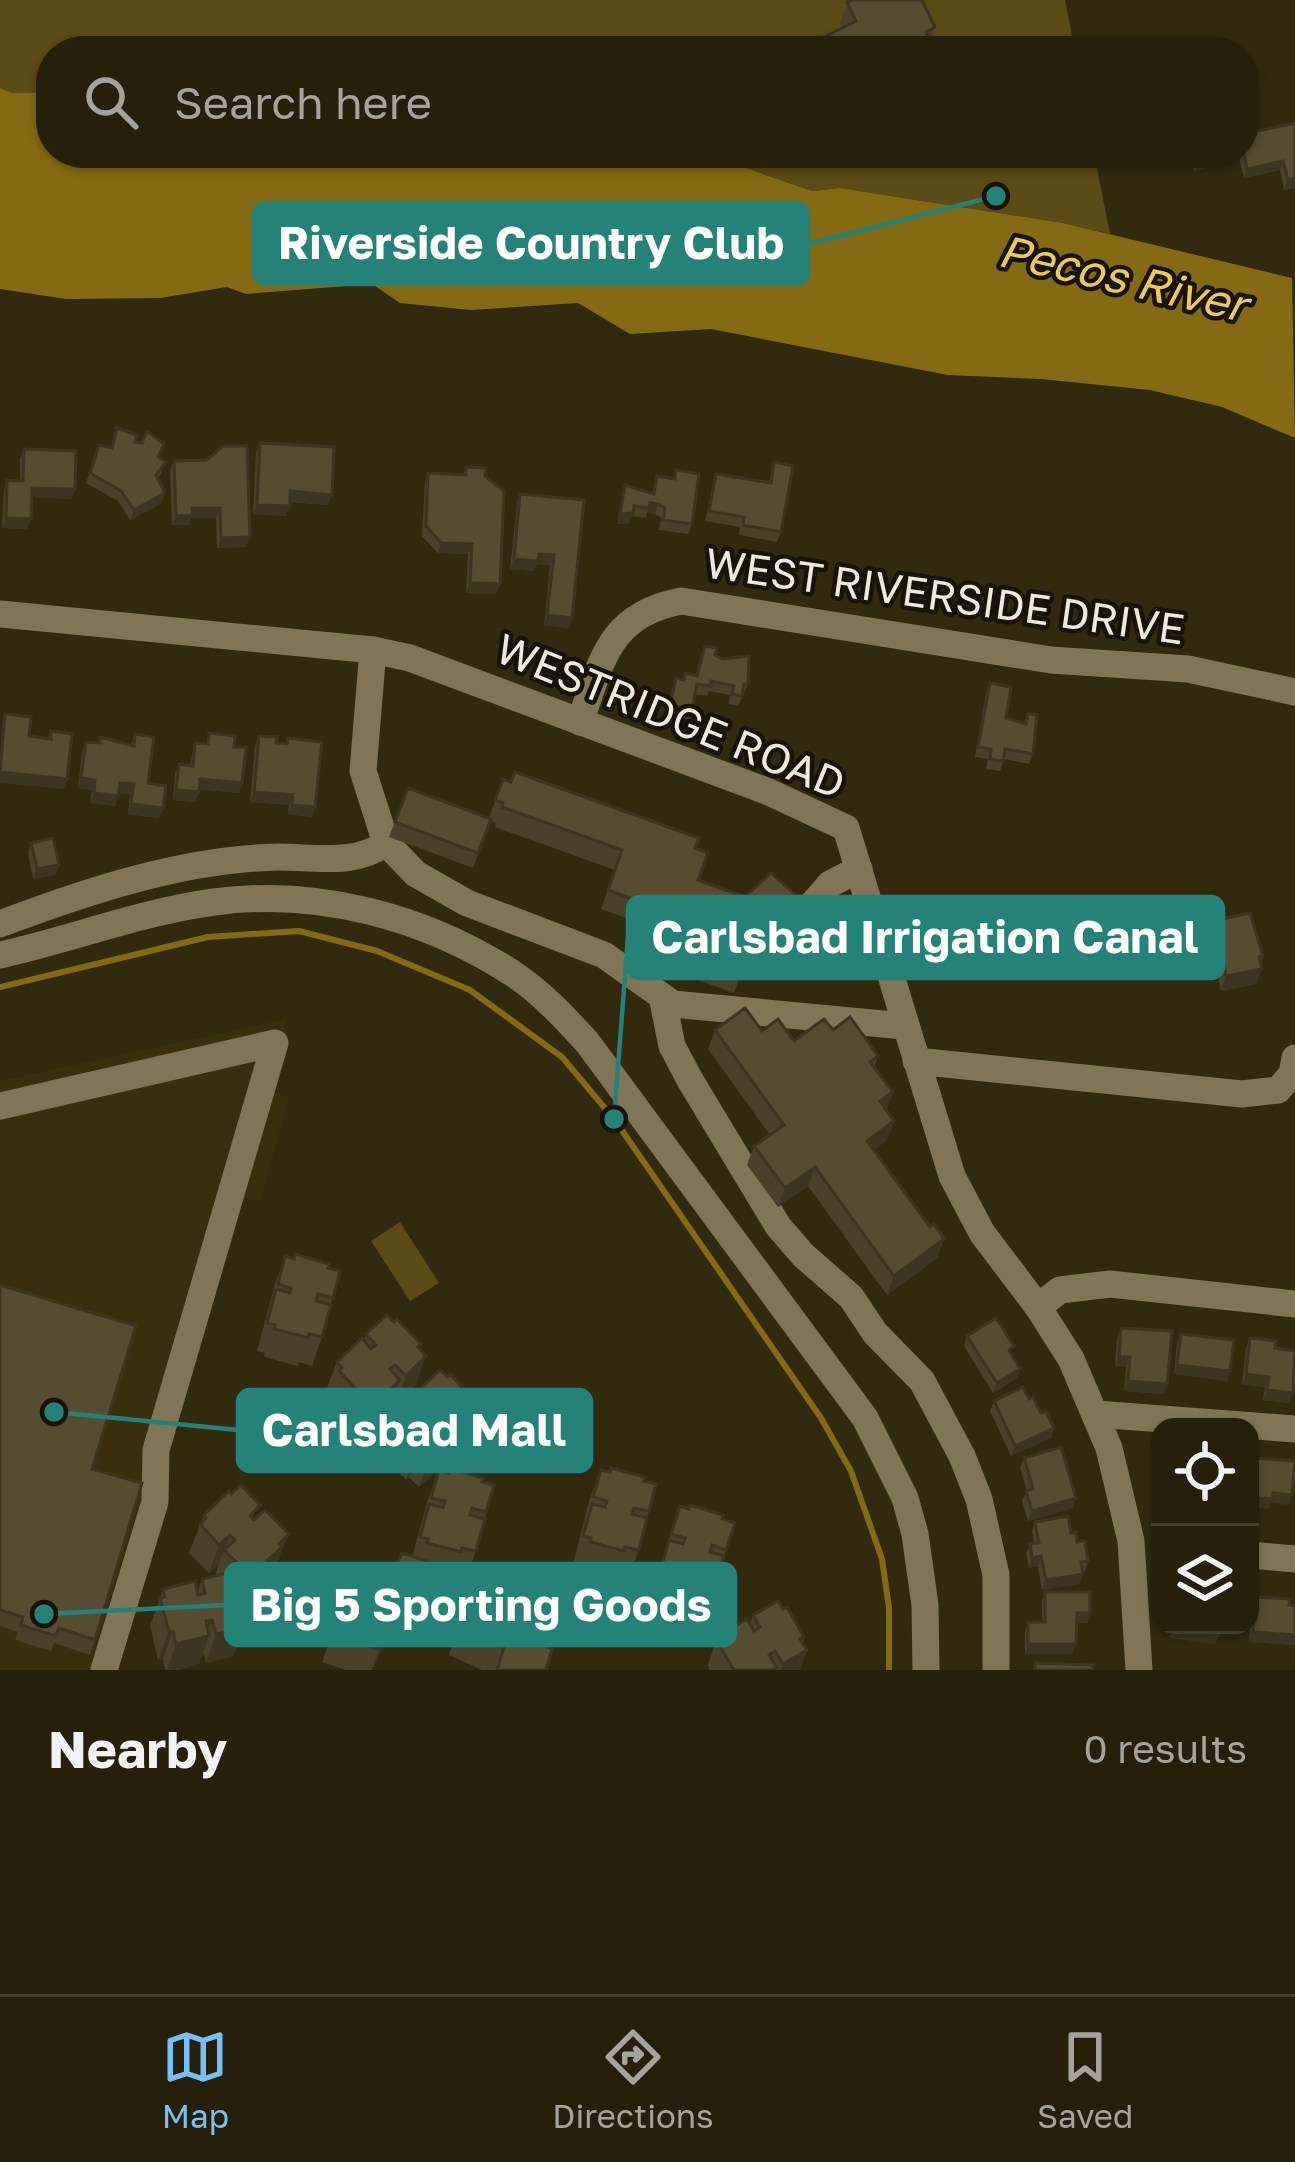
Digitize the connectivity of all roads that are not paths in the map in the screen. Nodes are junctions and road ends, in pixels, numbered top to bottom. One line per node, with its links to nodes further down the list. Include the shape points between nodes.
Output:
1 (0, 614): 2 (street, WESTRIDGE ROAD)
2 (373, 650): 4 (street, WESTRIDGE ROAD); 5 (street, via 362,771)
3 (1295, 692): 4 (street, WEST RIVERSIDE DRIVE, via 1187,669 1051,660 681,601 622,627)
4 (580, 722): 6 (street, WESTRIDGE ROAD, via 838,821)
5 (386, 844): 7 (street, via 353,858 271,857 152,877); 10 (street, via 444,893 604,955)
6 (859, 869): 8 (street, via 830,884); 11 (street, WESTRIDGE ROAD)
7 (0, 924)
8 (769, 954)
9 (0, 955): 24 (street, via 182,907 265,899 360,906 515,974 586,1042 866,1418 915,1534)
10 (663, 1001): 11 (street); 25 (street, via 672,1046 778,1226 922,1381 962,1456 996,1575)
11 (904, 1026): 13 (street, WESTRIDGE ROAD)
12 (1295, 1058): 13 (street, via 1278,1090 1243,1094)
13 (916, 1061): 16 (street, WESTRIDGE ROAD, via 965,1205)
14 (0, 1106): 23 (street, via 275,1043 155,1450 155,1502)
15 (1295, 1304): 16 (street, via 1110,1284 1060,1290)
16 (1038, 1307): 17 (street, WESTRIDGE ROAD)
17 (1096, 1414): 18 (street); 19 (street, WESTRIDGE ROAD)
18 (1295, 1429)
19 (1131, 1541): 20 (street); 26 (street, WESTRIDGE ROAD)
20 (1151, 1544)
21 (1259, 1556): 22 (street)
22 (1295, 1559)
23 (104, 1670)
24 (926, 1670)
25 (995, 1670)
26 (1139, 1670)

